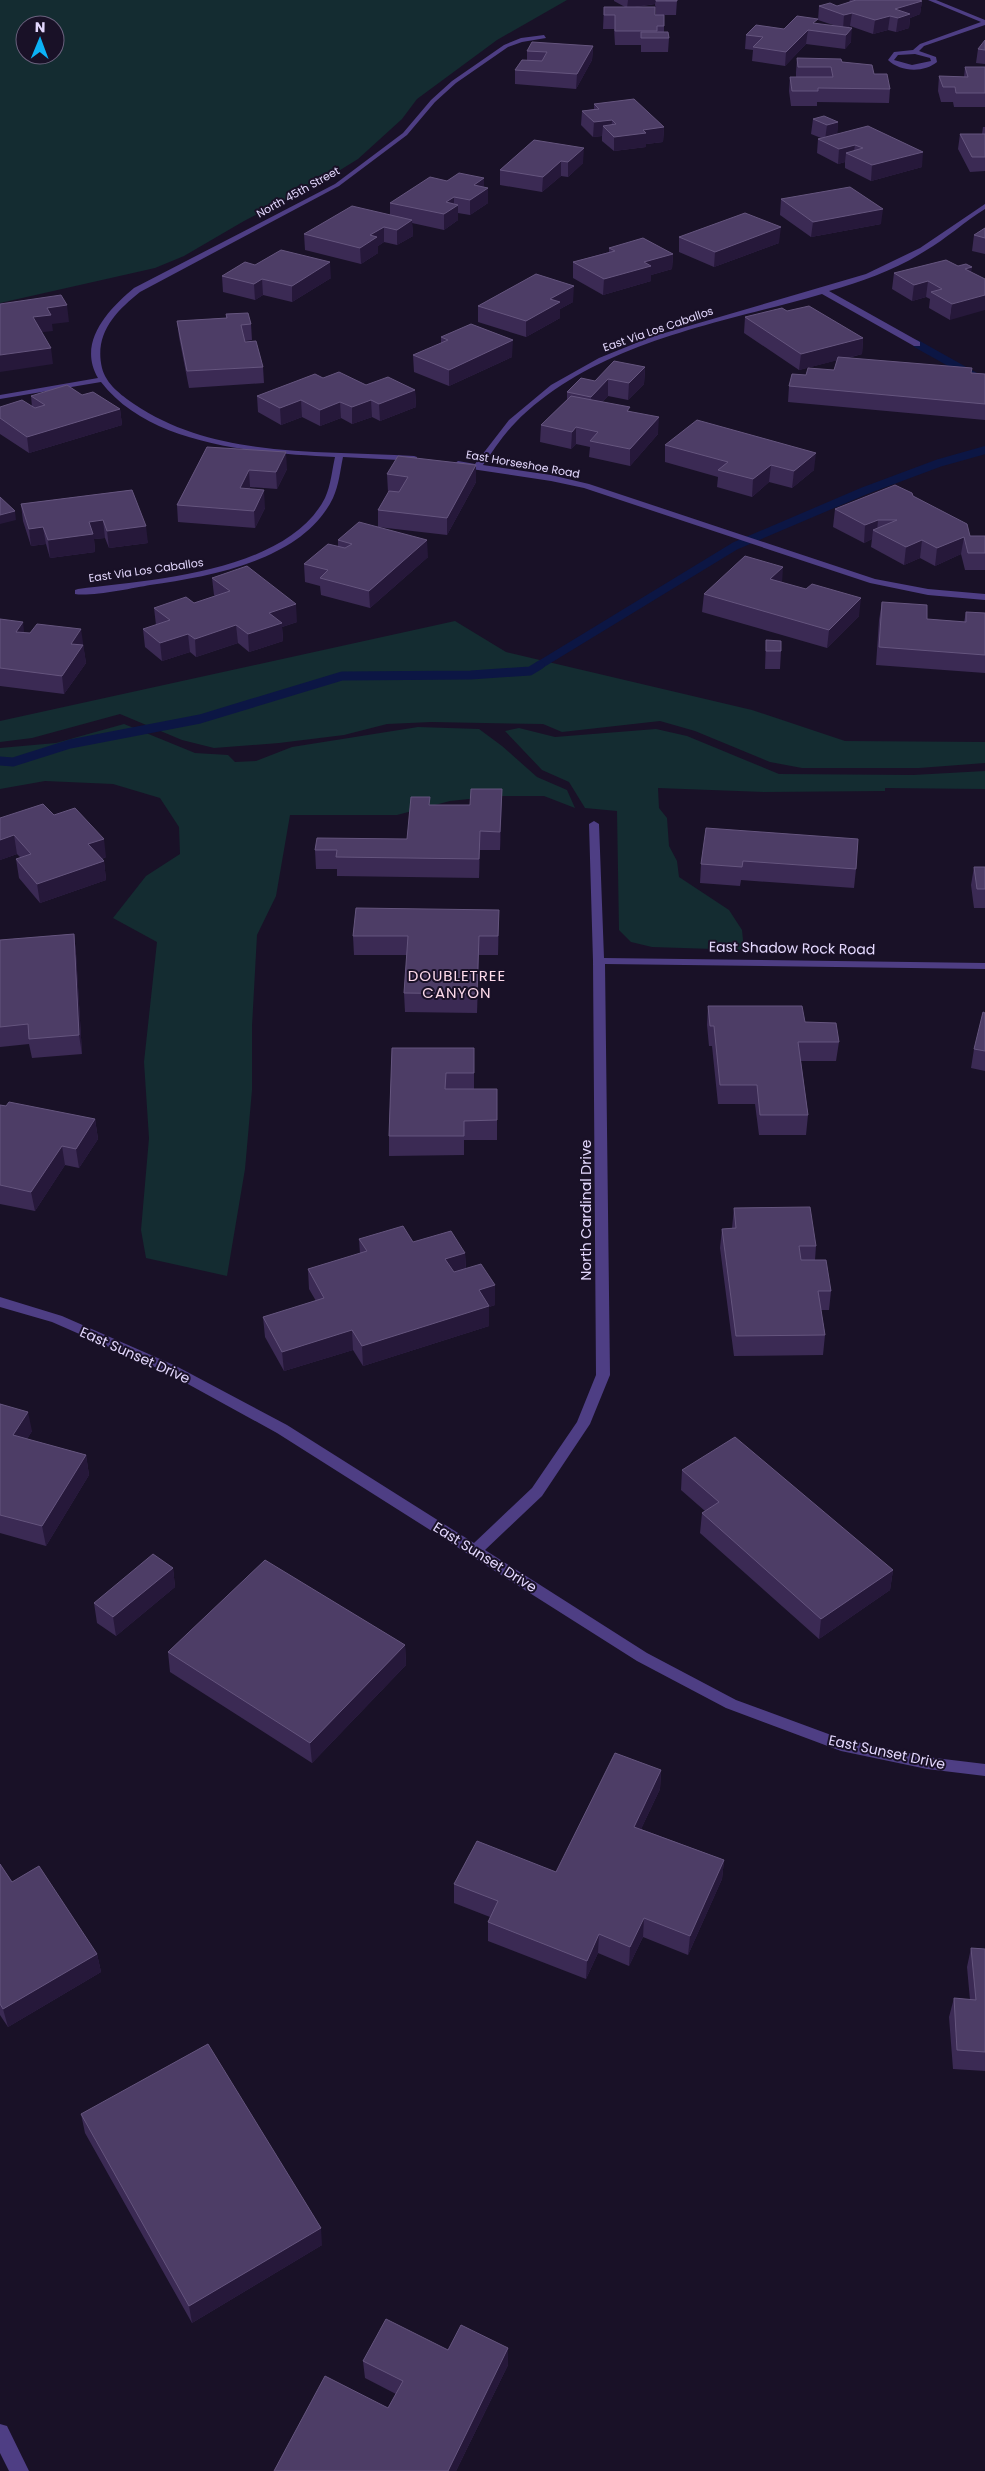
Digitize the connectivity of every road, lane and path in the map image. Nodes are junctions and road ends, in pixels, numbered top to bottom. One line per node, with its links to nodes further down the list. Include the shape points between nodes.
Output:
1 (930, 0): 2 (street)
2 (985, 22): 4 (street, via 922,45)
3 (544, 37): 8 (street, North 45th Street, via 506,46 454,82 405,134 337,185 137,290 115,308 98,334 95,361)
4 (915, 52): 4 (street, via 896,53 890,60 911,66 926,66 934,62 933,57)
5 (985, 206): 6 (street, East Via Los Caballos, via 906,259 871,276)
6 (823, 291): 7 (street); 13 (street, East Via Los Caballos, via 686,330 628,349 590,366 554,387 510,422)
7 (917, 344)
8 (102, 380): 9 (street); 10 (street, via 140,412 187,433 241,446)
9 (0, 397)
10 (339, 456): 11 (street); 14 (street, East Via Los Caballos, via 327,500 304,528 285,544 215,572)
11 (423, 460)
12 (451, 463): 13 (street, East Horseshoe Road)
13 (478, 466): 15 (street, East Horseshoe Road, via 586,486 873,581 928,592)
14 (78, 592)
15 (985, 597)
16 (594, 824): 17 (street, North Cardinal Drive)
17 (599, 960): 18 (street, East Shadow Rock Road); 20 (street, North Cardinal Drive, via 603,1374 583,1424 537,1492)
18 (985, 966)
19 (0, 1302): 20 (street, East Sunset Drive, via 57,1320 171,1369 291,1434)
20 (475, 1551): 21 (street, East Sunset Drive, via 642,1657 731,1704 841,1744 927,1763)
21 (985, 1770)
22 (0, 2433): 23 (street)
23 (19, 2471)

